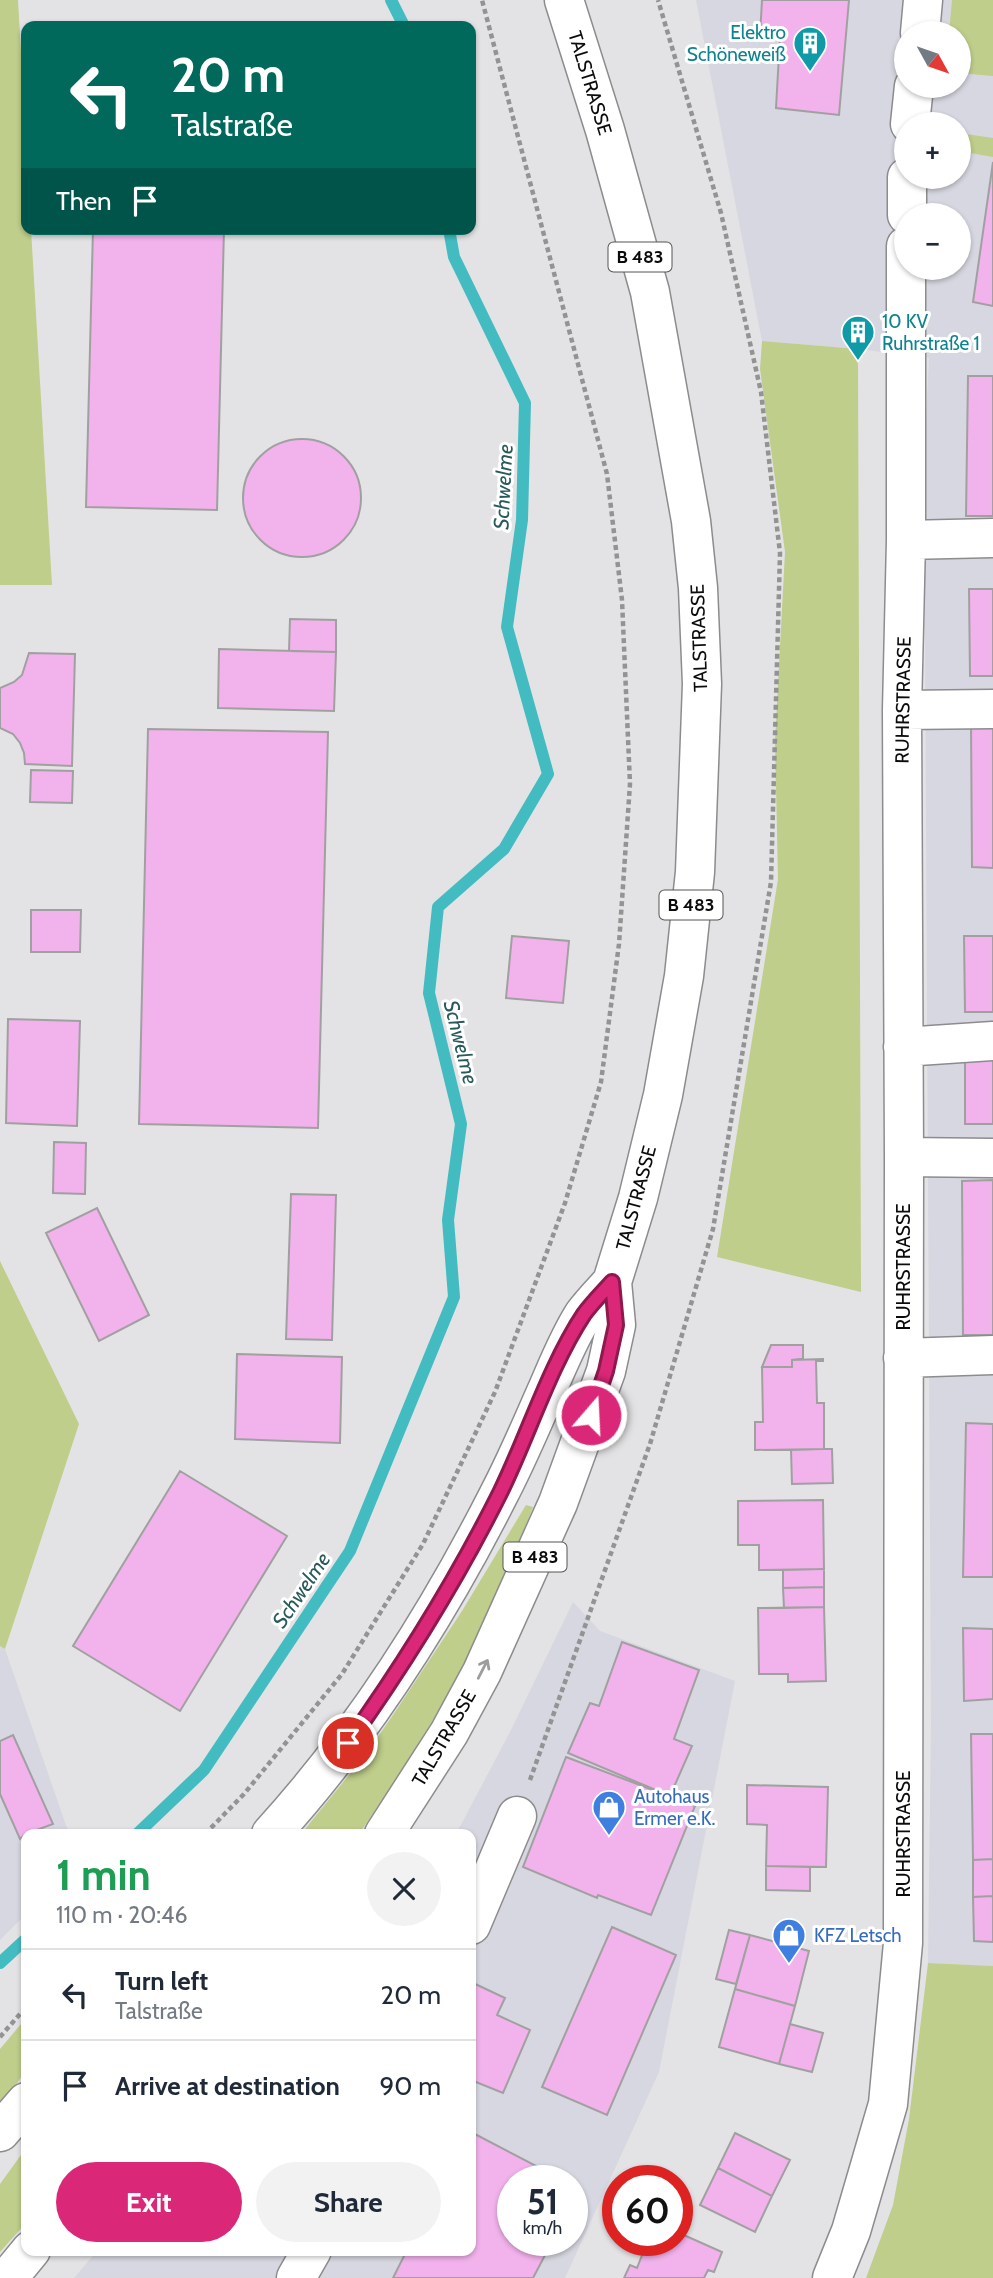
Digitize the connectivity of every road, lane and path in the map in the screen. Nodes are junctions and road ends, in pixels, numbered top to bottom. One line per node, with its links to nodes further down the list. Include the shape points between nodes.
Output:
1 (482, 0): 18 (path, via 607,474 622,600 630,784 619,944 601,1082 565,1203 495,1392 423,1544 342,1674)
2 (564, 0): 14 (main road, TALSTRASSE / B 483, via 650,292 691,520 699,602 700,772 684,976 663,1095)
3 (923, 0): 4 (main road)
4 (921, 21)
5 (906, 280): 7 (main road, RUHRSTRASSE)
6 (993, 538): 7 (main road)
7 (906, 540): 9 (main road, RUHRSTRASSE)
8 (993, 709): 9 (main road)
9 (902, 710): 11 (main road, RUHRSTRASSE)
10 (993, 1041): 11 (main road)
11 (903, 1047): 12 (main road, RUHRSTRASSE)
12 (904, 1157): 13 (main road); 16 (main road, RUHRSTRASSE)
13 (993, 1158)
14 (612, 1282): 19 (main road, TALSTRASSE / B 483, via 585,1313 470,1552 417,1642 348,1743); 20 (main road, TALSTRASSE / B 483, one-way to 14, via 482,1672 545,1534 606,1371 616,1325)
15 (993, 1355): 16 (main road)
16 (903, 1358): 30 (main road, RUHRSTRASSE, via 903,1943 888,2104 851,2231)
17 (517, 1816): 21 (main road)
18 (210, 1829)
19 (276, 1829)
20 (387, 1829)
21 (476, 1913)
22 (21, 2013): 23 (path)
23 (0, 2037)
24 (21, 2108): 25 (main road)
25 (0, 2132)
26 (27, 2256): 28 (main road)
27 (309, 2256): 29 (main road)
28 (8, 2278)
29 (296, 2278)
30 (832, 2278)

